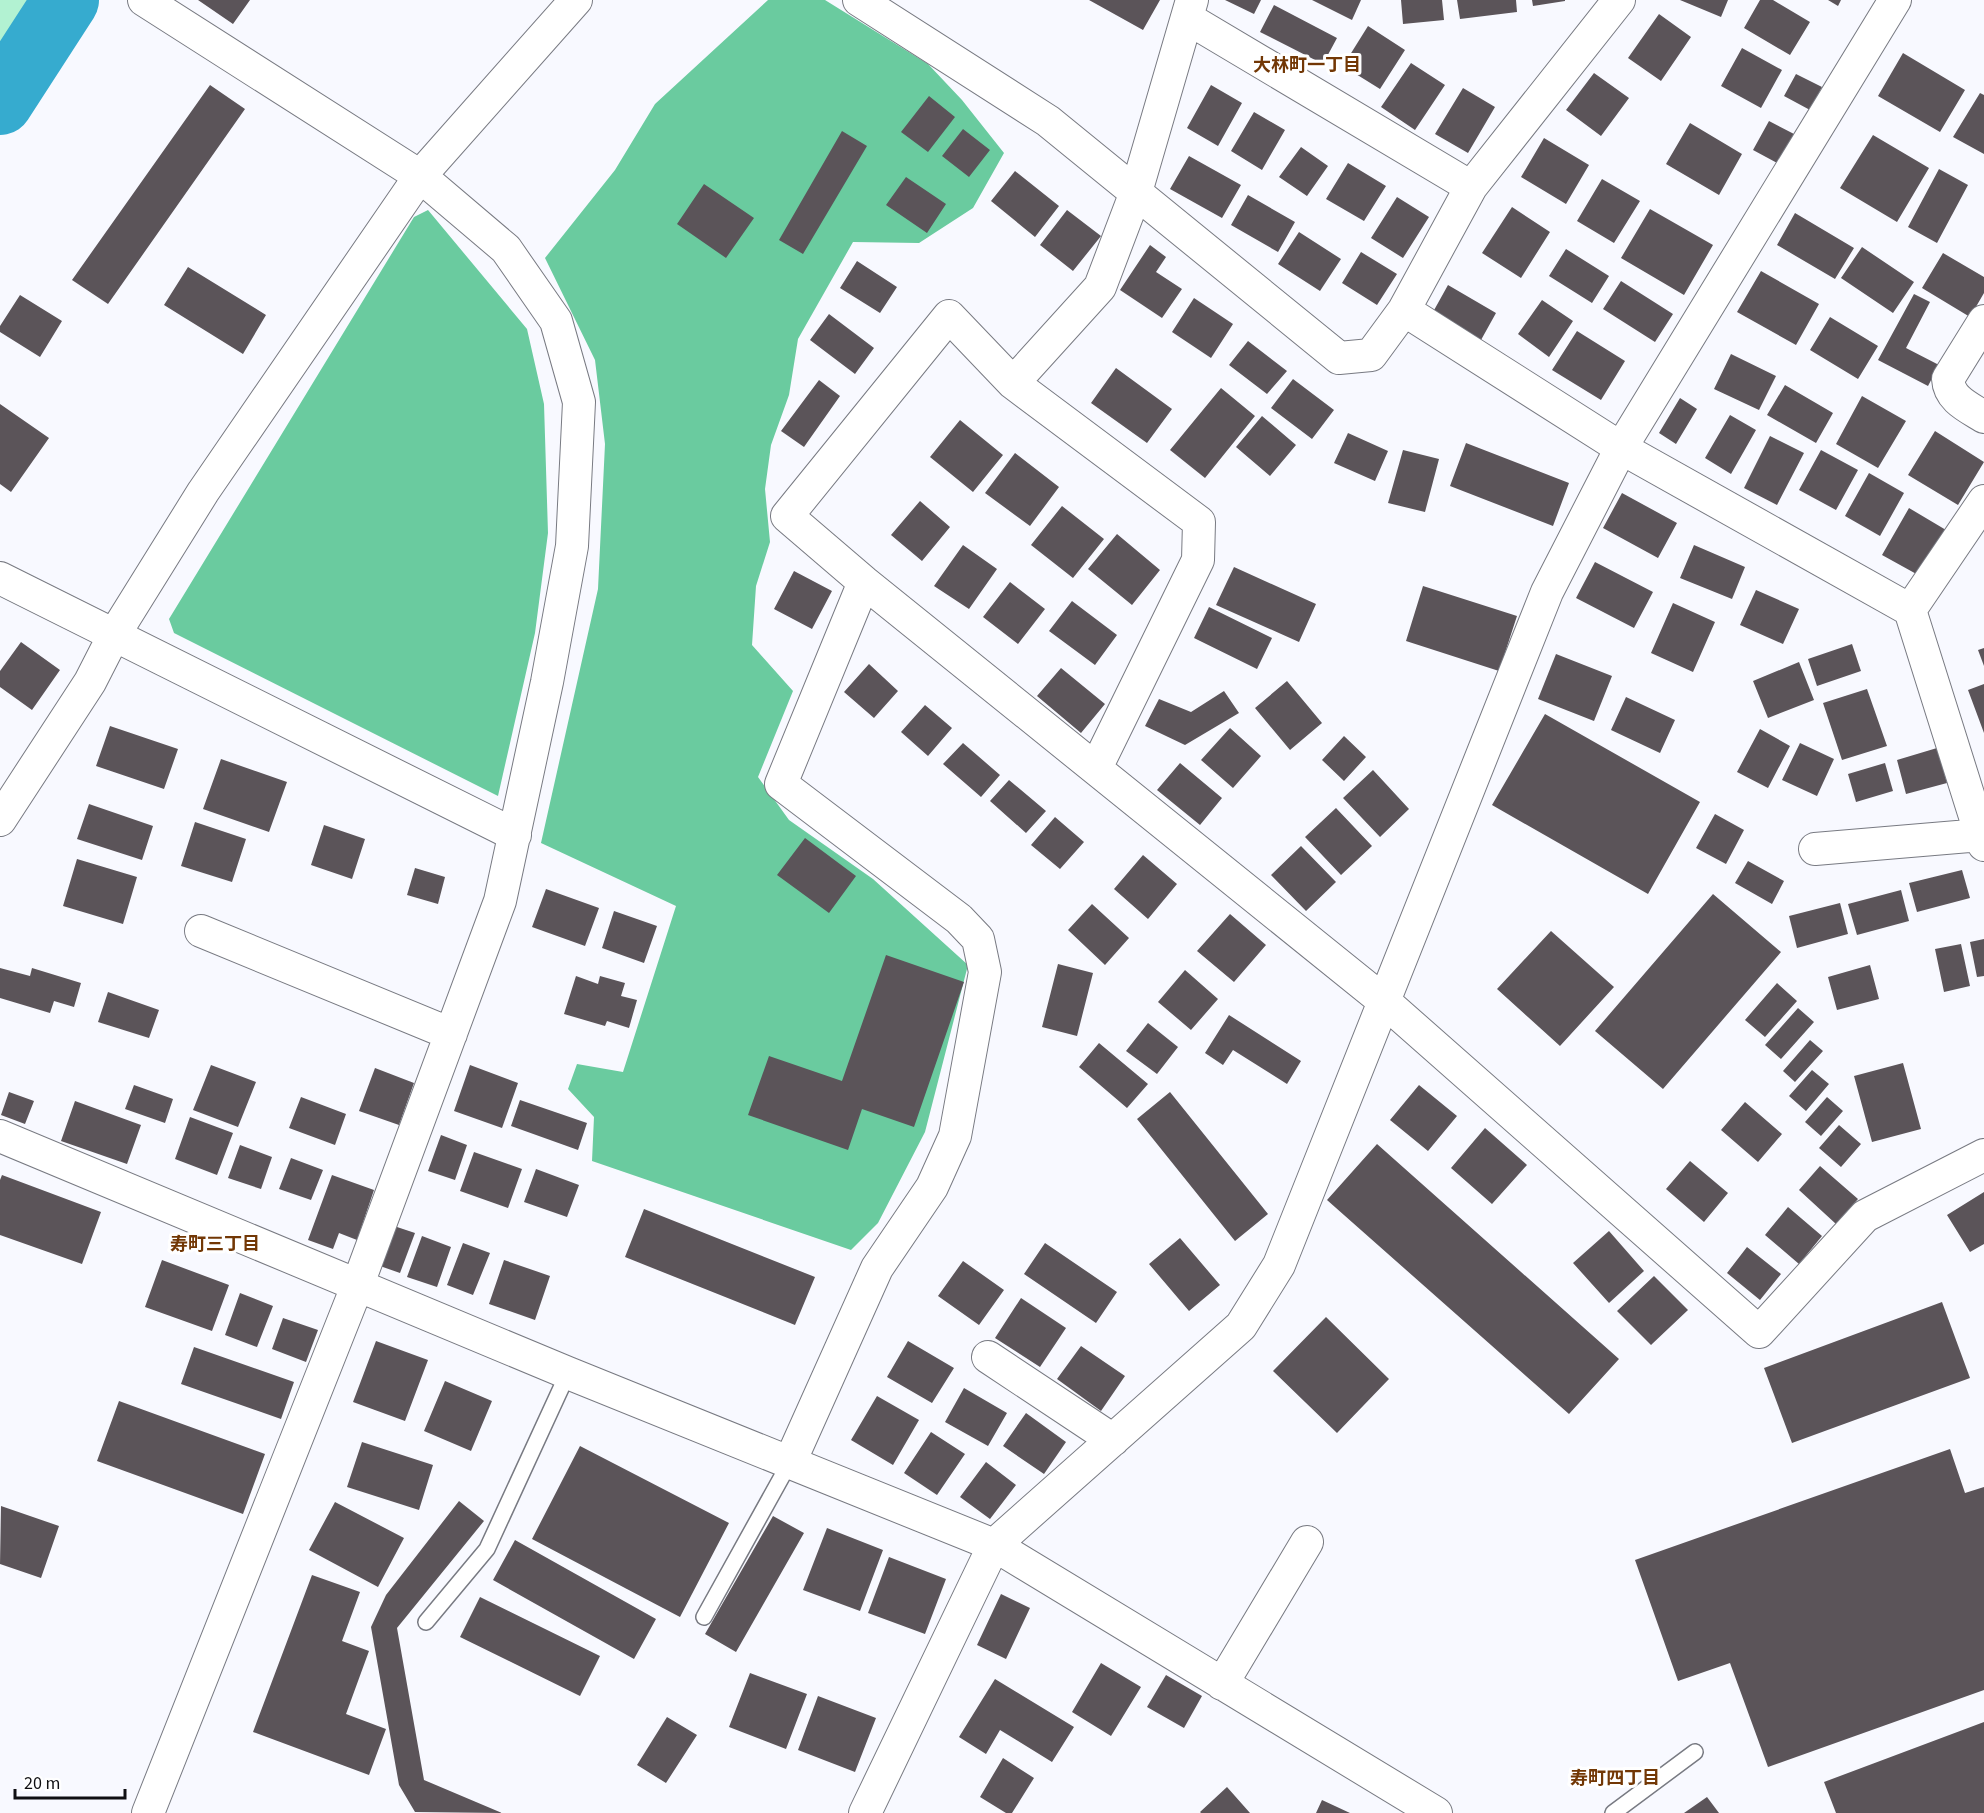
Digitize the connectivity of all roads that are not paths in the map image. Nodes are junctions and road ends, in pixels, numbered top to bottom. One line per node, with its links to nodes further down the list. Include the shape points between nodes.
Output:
1 (144, 0): 7 (street)
2 (576, 0): 7 (street)
3 (859, 0): 9 (street, via 1048,122)
4 (1619, 0): 8 (street)
5 (1895, 0): 14 (street)
6 (1190, 9): 8 (street); 9 (street)
7 (420, 176): 19 (street, via 203,492); 22 (street, via 506,249 556,321 579,402 572,546)
8 (1471, 187): 10 (street)
9 (1136, 192): 10 (street, via 1339,358 1371,355); 12 (street, via 1100,287)
10 (1404, 310): 14 (street)
11 (1984, 321): 13 (street, via 1948,379 1948,389)
12 (1013, 383): 17 (street, via 949,316 787,516); 20 (street, via 1199,522 1198,560)
13 (1984, 417)
14 (1621, 448): 18 (street); 26 (street, via 1547,592)
15 (1984, 501): 18 (street)
16 (0, 578): 19 (street)
17 (864, 582): 20 (street); 34 (street, via 781,784 959,919 978,939 985,972 955,1136 932,1187 877,1268)
18 (1910, 610): 23 (street)
19 (114, 635): 21 (street, via 90,682); 22 (street)
20 (1096, 768): 26 (street)
21 (0, 820)
22 (515, 835): 27 (street, via 500,901)
23 (1982, 840): 24 (street)
24 (1815, 849)
25 (201, 932): 27 (street)
26 (1385, 1002): 29 (street, via 1759,1332 1864,1216); 33 (street, via 1279,1265 1248,1316)
27 (450, 1034): 30 (street)
28 (0, 1136): 30 (street)
29 (1984, 1155)
30 (358, 1284): 32 (street); 41 (street)
31 (988, 1356): 33 (street)
32 (568, 1372): 34 (street); 38 (lane, via 487,1549)
33 (1113, 1440): 36 (street)
34 (790, 1462): 36 (street); 37 (lane)
35 (1307, 1542): 39 (street)
36 (994, 1545): 39 (street); 42 (street)
37 (704, 1617)
38 (426, 1622)
39 (1222, 1684): 43 (street)
40 (1695, 1752): 44 (lane)
41 (148, 1813)
42 (865, 1813)
43 (1436, 1813)
44 (1612, 1813)

